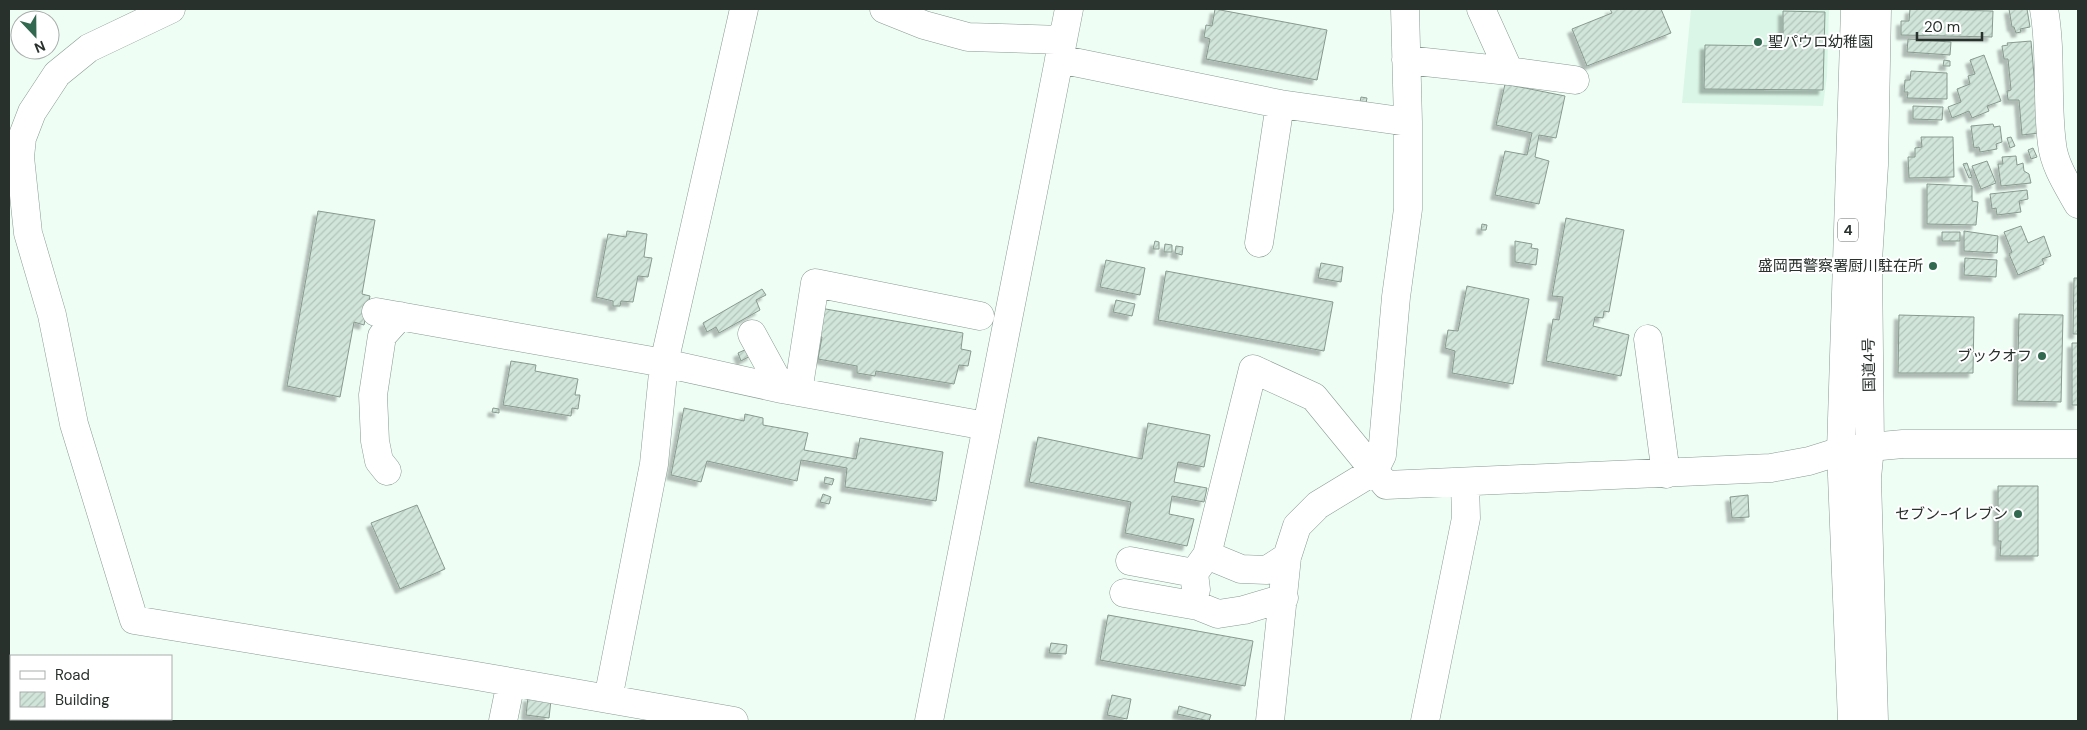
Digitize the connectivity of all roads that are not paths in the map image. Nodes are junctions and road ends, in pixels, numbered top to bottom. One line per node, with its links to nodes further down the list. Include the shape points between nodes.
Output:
1 (171, 9): 37 (main road, via 89,48 57,74 32,112 22,138 20,157 28,233 52,315 74,424 134,620)
2 (744, 9): 21 (main road)
3 (887, 9): 10 (main road, via 924,26 968,37)
4 (1069, 9): 10 (main road)
5 (1405, 9): 11 (main road)
6 (1481, 9): 12 (main road)
7 (1855, 9): 26 (main road, 国道4号 / 4)
8 (1877, 9): 25 (main road, 国道4号 / 4, via 1874,165 1868,261)
9 (2044, 9): 16 (main road, via 2049,38 2052,146)
10 (1061, 50): 14 (main road); 23 (main road)
11 (1406, 60): 12 (main road); 15 (main road)
12 (1510, 71): 13 (main road)
13 (1575, 80)
14 (1280, 104): 15 (main road); 17 (main road)
15 (1408, 122): 28 (main road, via 1408,209 1396,297 1382,455)
16 (2078, 204)
17 (1259, 243)
18 (980, 316): 22 (main road, via 815,283)
19 (752, 334): 22 (main road)
20 (1648, 338): 29 (main road)
21 (664, 363): 22 (main road); 27 (main road, via 388,314 373,395 375,441 379,461); 38 (main road, via 654,464)
22 (790, 390): 23 (main road)
23 (986, 426): 41 (main road)
24 (2078, 444): 25 (main road, via 1903,444)
25 (1870, 447): 26 (main road); 45 (main road, 国道4号 / 4, via 1868,491)
26 (1841, 451): 29 (main road, via 1771,468); 44 (main road, 国道4号 / 4)
27 (387, 471)
28 (1374, 471): 30 (main road, via 1386,485); 31 (main road, via 1318,505 1297,526); 33 (main road, via 1314,397 1253,369)
29 (1666, 474): 30 (main road)
30 (1465, 483): 43 (main road, via 1466,518)
31 (1287, 556): 33 (main road, via 1267,570); 35 (main road)
32 (1130, 561): 33 (main road)
33 (1200, 564): 36 (main road)
34 (1124, 593): 36 (main road)
35 (1284, 598): 36 (main road, via 1218,614); 42 (main road)
36 (1198, 606)
37 (511, 682): 38 (main road); 39 (main road)
38 (608, 699): 40 (main road)
39 (503, 721)
40 (734, 721)
41 (929, 721)
42 (1270, 721)
43 (1425, 721)
44 (1852, 721)
45 (1874, 721)

